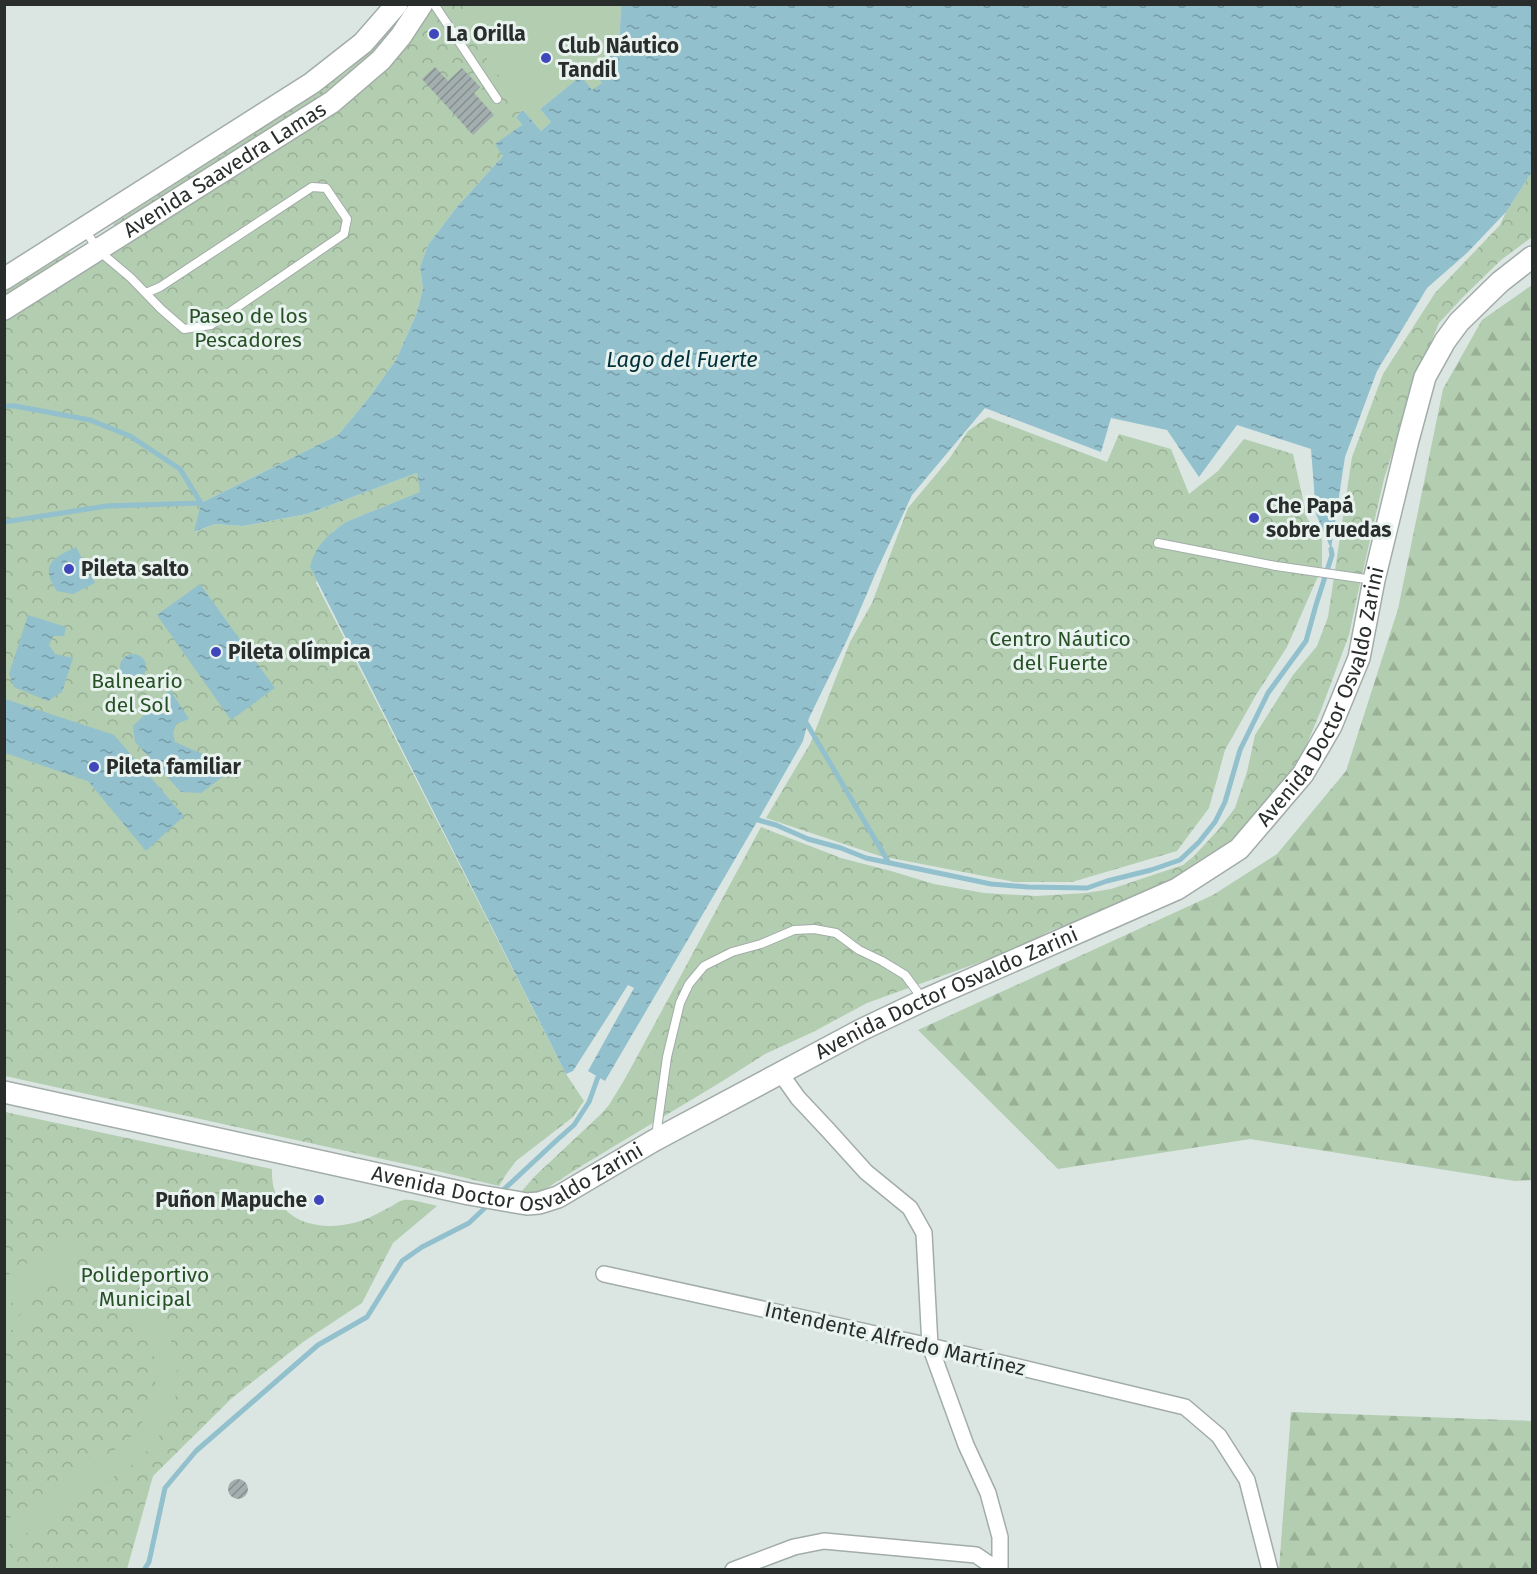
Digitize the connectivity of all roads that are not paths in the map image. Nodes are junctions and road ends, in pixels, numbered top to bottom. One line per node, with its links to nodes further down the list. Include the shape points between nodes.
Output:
1 (397, 4): 5 (main road, Avenida Saavedra Lamas, via 363,42 312,83)
2 (422, 4): 6 (main road, Avenida Saavedra Lamas, via 381,60 332,102)
3 (434, 4): 4 (lane)
4 (497, 99)
5 (84, 229): 6 (lane); 8 (main road, Avenida Saavedra Lamas)
6 (99, 250): 9 (lane); 10 (main road, Avenida Saavedra Lamas)
7 (1533, 258): 12 (main road, Avenida Doctor Osvaldo Zarini, via 1500,282 1459,322 1425,377)
8 (4, 279)
9 (146, 293): 9 (lane, via 184,329 210,325 344,234 347,219 326,188 312,188)
10 (4, 309)
11 (1158, 543): 12 (lane)
12 (1374, 580): 13 (main road, Avenida Doctor Osvaldo Zarini, via 1359,658 1331,726 1303,774 1239,849 1177,889)
13 (924, 1000): 14 (main road, Avenida Doctor Osvaldo Zarini); 16 (lane, via 905,975 836,933 814,929 794,930 704,966 680,1003 667,1057)
14 (781, 1074): 16 (main road, Avenida Doctor Osvaldo Zarini); 18 (street, via 866,1173 910,1209 924,1233)
15 (4, 1092): 16 (main road, Avenida Doctor Osvaldo Zarini, via 527,1204 558,1197)
16 (655, 1140)
17 (604, 1274): 18 (street, Intendente Alfredo Martínez)
18 (930, 1346): 20 (street, via 988,1493 1000,1537); 21 (street, Intendente Alfredo Martínez, via 1185,1407 1219,1436 1247,1480)
19 (733, 1569): 20 (street, via 794,1547 824,1541 976,1555)
20 (999, 1569)
21 (1270, 1569)

